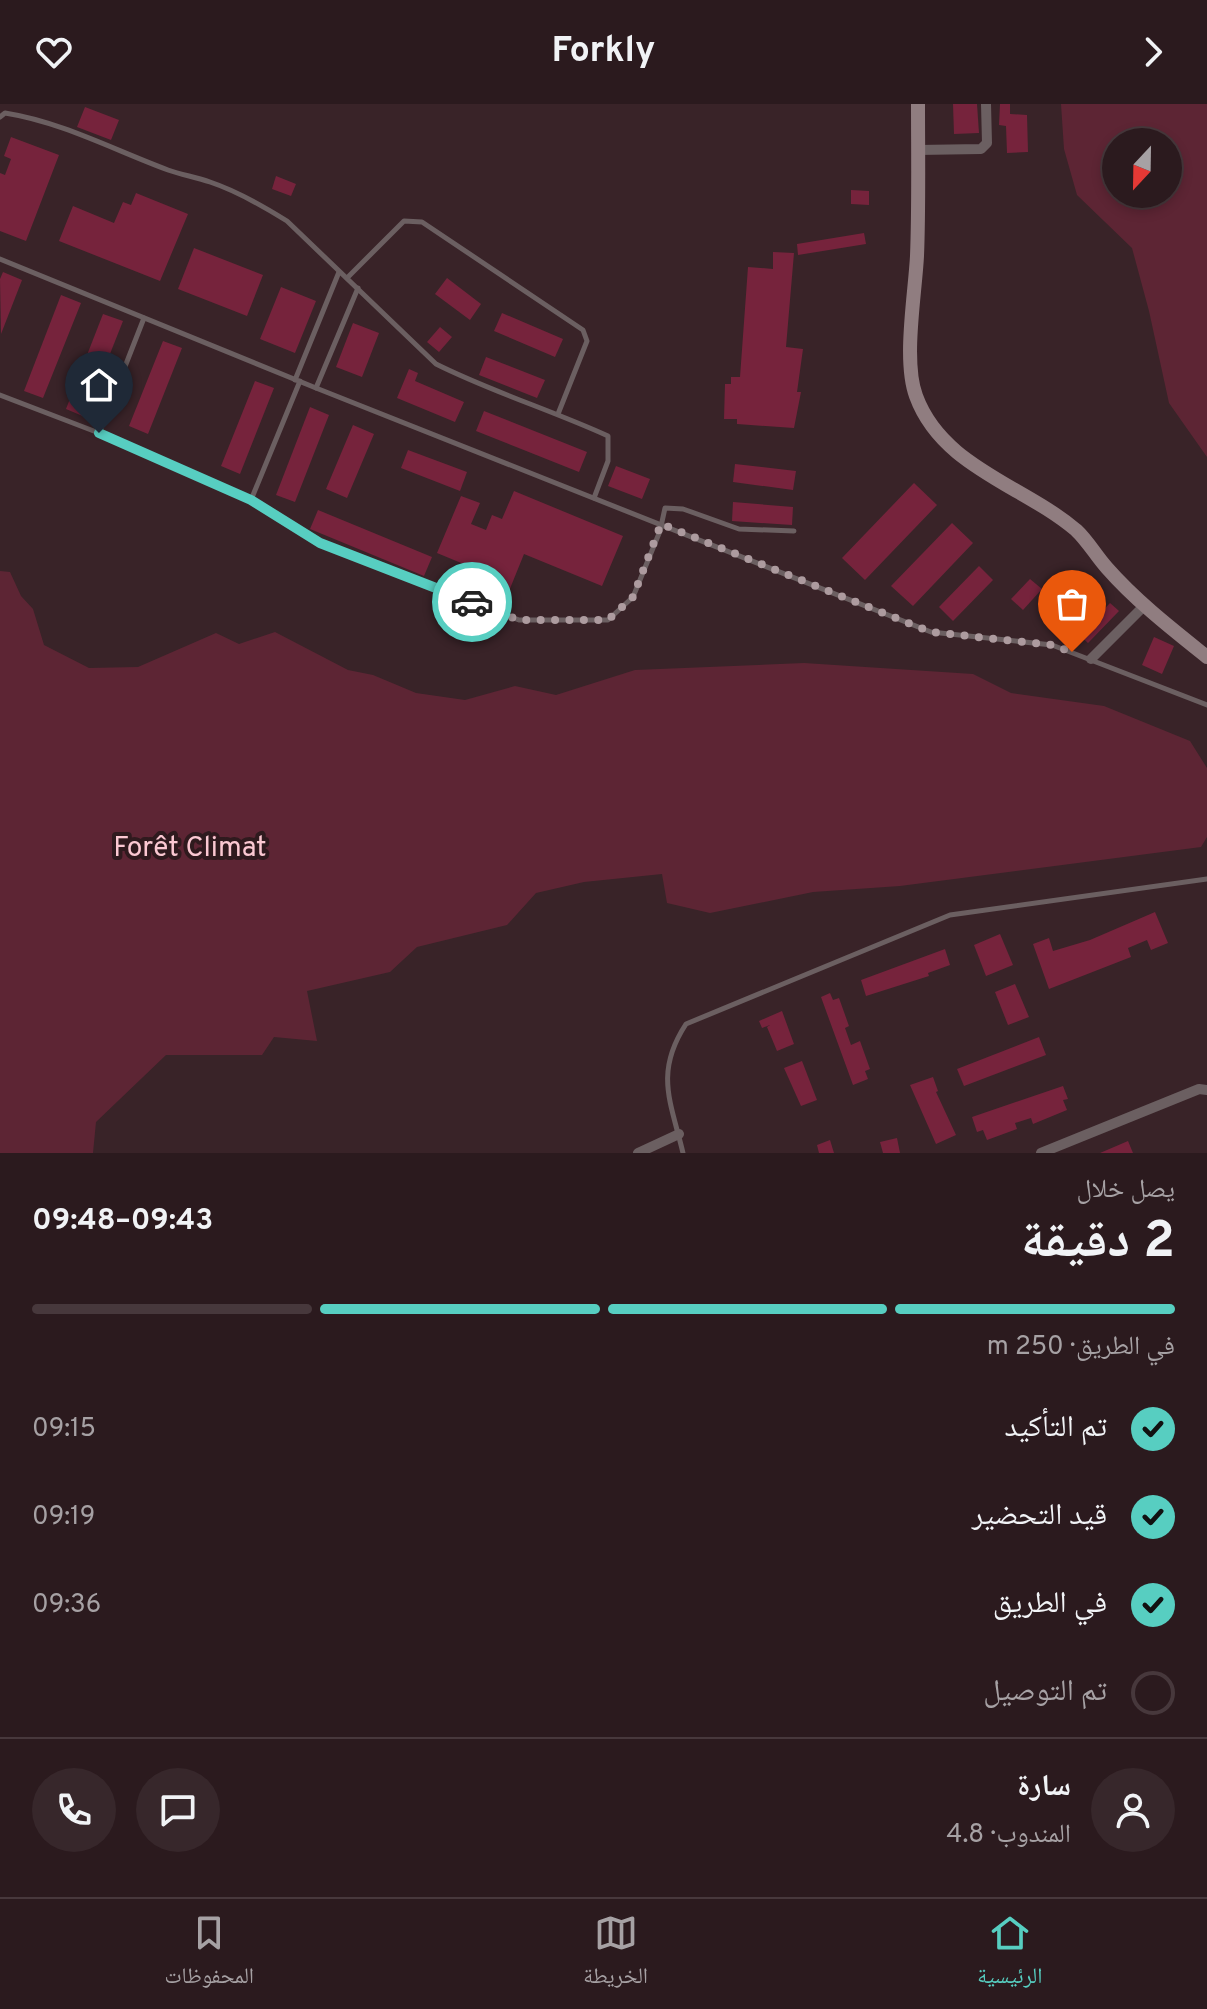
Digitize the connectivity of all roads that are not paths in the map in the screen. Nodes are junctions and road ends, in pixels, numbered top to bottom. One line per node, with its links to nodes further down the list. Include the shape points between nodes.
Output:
1 (918, 104): 4 (main road)
2 (986, 104): 4 (street, via 987,143 981,149)
3 (0, 117): 6 (lane, via 5,113 66,128 212,182 287,221)
4 (918, 150): 19 (main road, via 910,366 928,421 992,478 1063,519)
5 (0, 259): 9 (lane)
6 (339, 272): 7 (lane); 10 (lane)
7 (347, 278): 8 (lane); 13 (lane, via 404,221 422,222 583,330 587,341)
8 (358, 288): 11 (lane); 13 (lane, via 436,364)
9 (144, 318): 10 (lane); 14 (lane)
10 (298, 380): 11 (lane); 16 (lane)
11 (316, 388): 15 (lane)
12 (0, 395): 14 (lane)
13 (558, 414): 15 (lane, via 608,436 608,461)
14 (99, 433): 16 (lane)
15 (594, 498): 17 (lane)
16 (251, 500): 17 (lane, via 320,543 519,620 608,620 633,597)
17 (661, 524): 18 (lane, via 665,508 739,529); 21 (lane, via 931,632 1052,645)
18 (794, 531)
19 (1145, 605): 20 (main road); 21 (street)
20 (1207, 657)
21 (1091, 659): 22 (lane)
22 (1207, 705)
23 (1207, 879): 25 (lane, via 950,915 686,1024 666,1070)
24 (1207, 1090): 28 (street)
25 (679, 1134): 26 (street); 27 (lane)
26 (638, 1153)
27 (683, 1153)
28 (1041, 1153)

